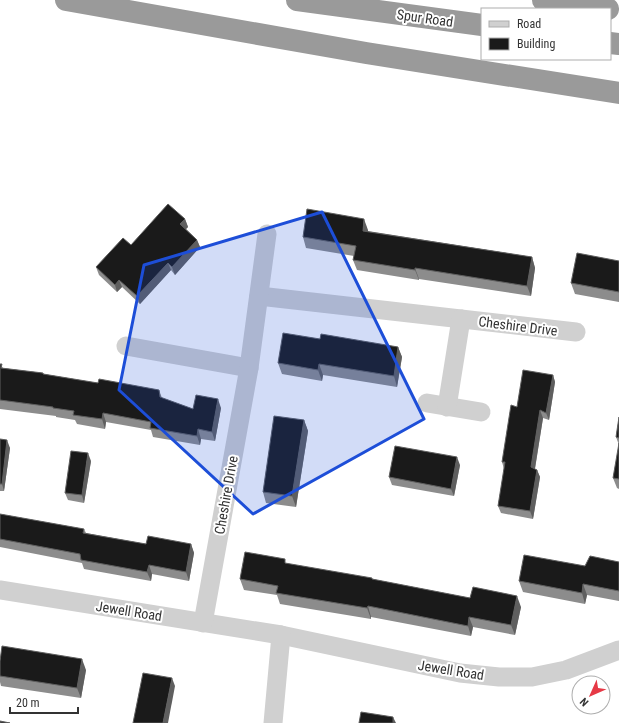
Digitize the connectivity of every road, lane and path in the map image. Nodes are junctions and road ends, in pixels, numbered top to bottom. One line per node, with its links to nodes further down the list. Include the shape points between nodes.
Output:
1 (66, 0): 6 (highway, via 366,53)
2 (297, 0): 5 (highway, Spur Road)
3 (543, 0): 4 (highway)
4 (602, 8)
5 (481, 25)
6 (619, 93)
7 (267, 234): 8 (street, Cheshire Drive)
8 (259, 296): 9 (street, Cheshire Drive); 12 (street, Cheshire Drive)
9 (461, 319): 10 (street, Cheshire Drive); 14 (street, Cheshire Drive)
10 (576, 332)
11 (126, 346): 12 (street)
12 (249, 368): 17 (street, Cheshire Drive)
13 (427, 403): 14 (street)
14 (447, 407): 15 (street)
15 (481, 412)
16 (0, 590): 17 (street, Jewell Road)
17 (203, 623): 18 (street, Jewell Road)
18 (281, 636): 19 (street, Jewell Road, via 460,673 499,677 532,677 566,670); 20 (street)
19 (619, 650)
20 (273, 723)

